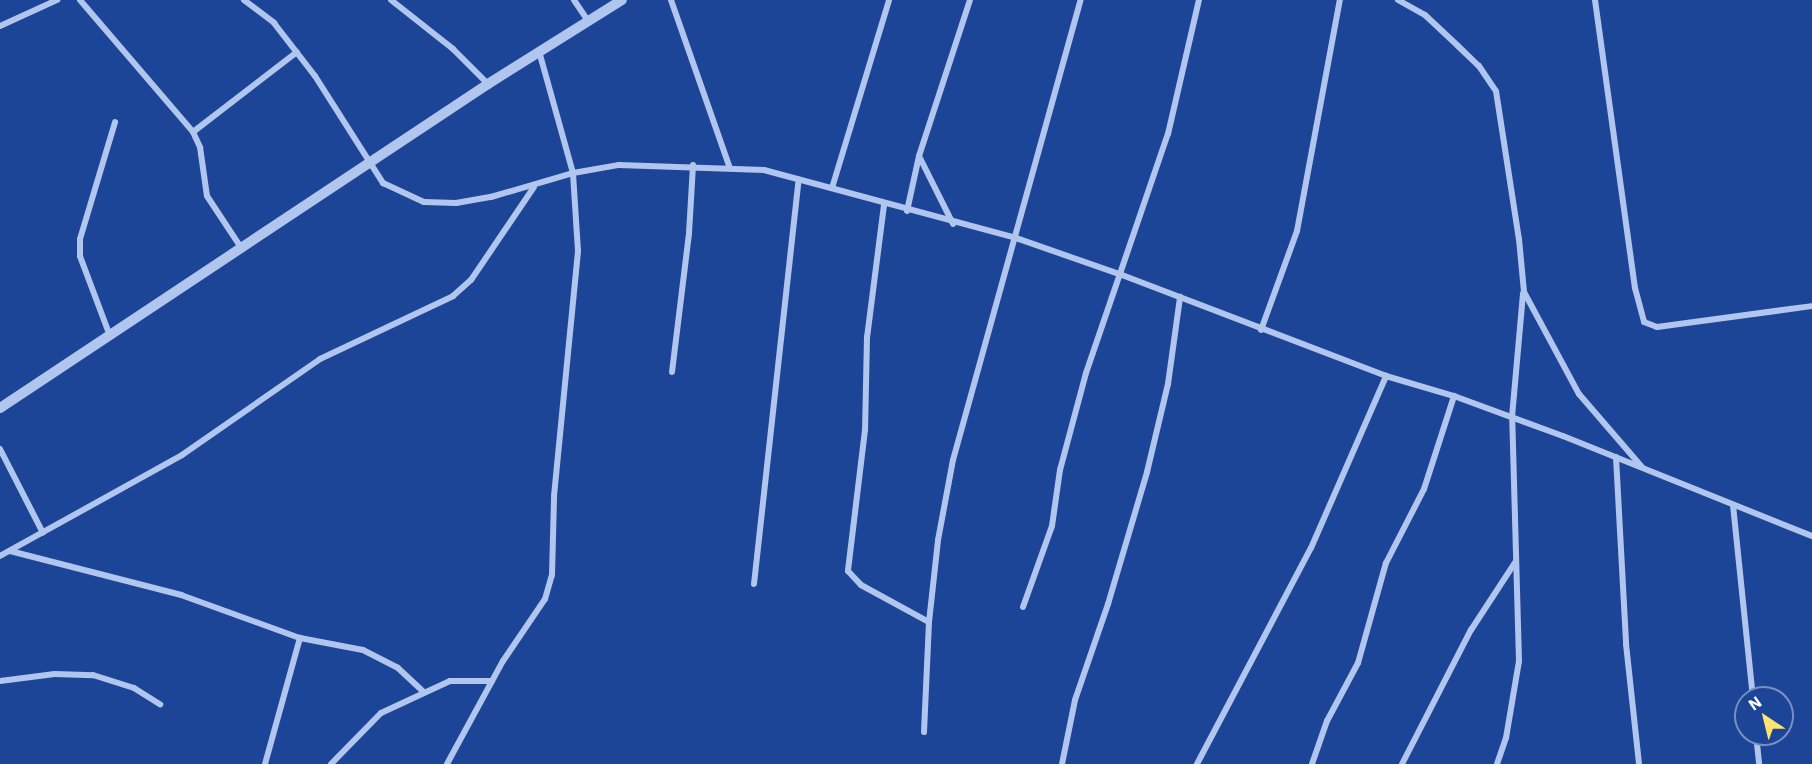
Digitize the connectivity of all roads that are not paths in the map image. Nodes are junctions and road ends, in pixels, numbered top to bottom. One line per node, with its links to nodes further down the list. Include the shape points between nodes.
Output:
1 (57, 0): 16 (street)
2 (80, 0): 21 (street)
3 (244, 0): 18 (street, via 265,14)
4 (391, 0): 19 (street, via 453,49)
5 (574, 0): 15 (street)
6 (622, 0): 15 (street)
7 (671, 0): 25 (street)
8 (889, 0): 29 (street)
9 (970, 0): 22 (street)
10 (1081, 0): 33 (street, via 1041,156)
11 (1198, 0): 35 (street, via 1168,134)
12 (1340, 0): 39 (street, via 1298,231)
13 (1398, 0): 36 (street, via 1425,15 1458,45 1496,91)
14 (1595, 0): 38 (street, via 1635,288 1644,322 1657,327)
15 (588, 21): 17 (street)
16 (0, 26)
17 (539, 51): 19 (street); 26 (street)
18 (297, 52): 21 (street); 23 (street)
19 (488, 84): 23 (street)
20 (115, 122): 40 (street, via 80,239 80,255)
21 (193, 132): 34 (street, via 200,147 207,196)
22 (919, 156): 31 (street); 32 (street)
23 (369, 164): 28 (street, via 383,183 424,202 456,203); 34 (street)
24 (693, 165): 25 (street); 26 (street, via 619,165); 41 (street, via 690,233)
25 (729, 166): 27 (street)
26 (573, 173): 28 (street); 60 (street, via 578,251 554,496 550,588)
27 (799, 179): 29 (street); 55 (street)
28 (534, 187): 50 (street, via 471,280 453,296 320,359 182,455)
29 (832, 188): 30 (street)
30 (884, 204): 31 (street); 57 (street, via 867,337 865,430 848,571 861,585)
31 (907, 212): 32 (street)
32 (953, 224): 33 (street)
33 (1012, 237): 35 (street); 57 (street, via 953,460 938,540)
34 (242, 249): 40 (street)
35 (1122, 275): 37 (street); 56 (street, via 1073,417 1052,526)
36 (1524, 292): 45 (street); 48 (street, via 1538,325 1579,394)
37 (1180, 297): 39 (street); 69 (street, via 1168,384 1147,472 1075,700)
38 (1812, 306)
39 (1261, 330): 42 (street)
40 (110, 336): 44 (street)
41 (672, 372)
42 (1386, 376): 43 (street); 70 (street, via 1311,548)
43 (1454, 396): 45 (street); 71 (street, via 1424,489 1386,563 1358,663 1327,721)
44 (0, 408)
45 (1512, 417): 47 (street); 54 (street)
46 (0, 449): 50 (street)
47 (1616, 457): 48 (street); 74 (street, via 1626,644)
48 (1644, 469): 49 (street)
49 (1733, 505): 51 (street); 61 (street)
50 (43, 533): 52 (street)
51 (1812, 536)
52 (10, 551): 53 (street); 58 (street, via 181,595)
53 (0, 556)
54 (1516, 561): 72 (street, via 1471,630); 73 (street, via 1519,661 1506,738)
55 (754, 584)
56 (1023, 608)
57 (929, 622): 64 (street)
58 (300, 638): 62 (street, via 363,650 398,668); 66 (street)
59 (0, 681): 63 (street, via 55,674 93,675 134,688)
60 (492, 681): 62 (street, via 450,681); 68 (street)
61 (1752, 686)
62 (423, 691): 67 (street, via 374,718)
63 (160, 704)
64 (924, 732)
65 (1757, 746): 75 (street)
66 (265, 764)
67 (331, 764)
68 (447, 764)
69 (1062, 764)
70 (1197, 764)
71 (1312, 764)
72 (1402, 764)
73 (1497, 764)
74 (1639, 764)
75 (1759, 764)

